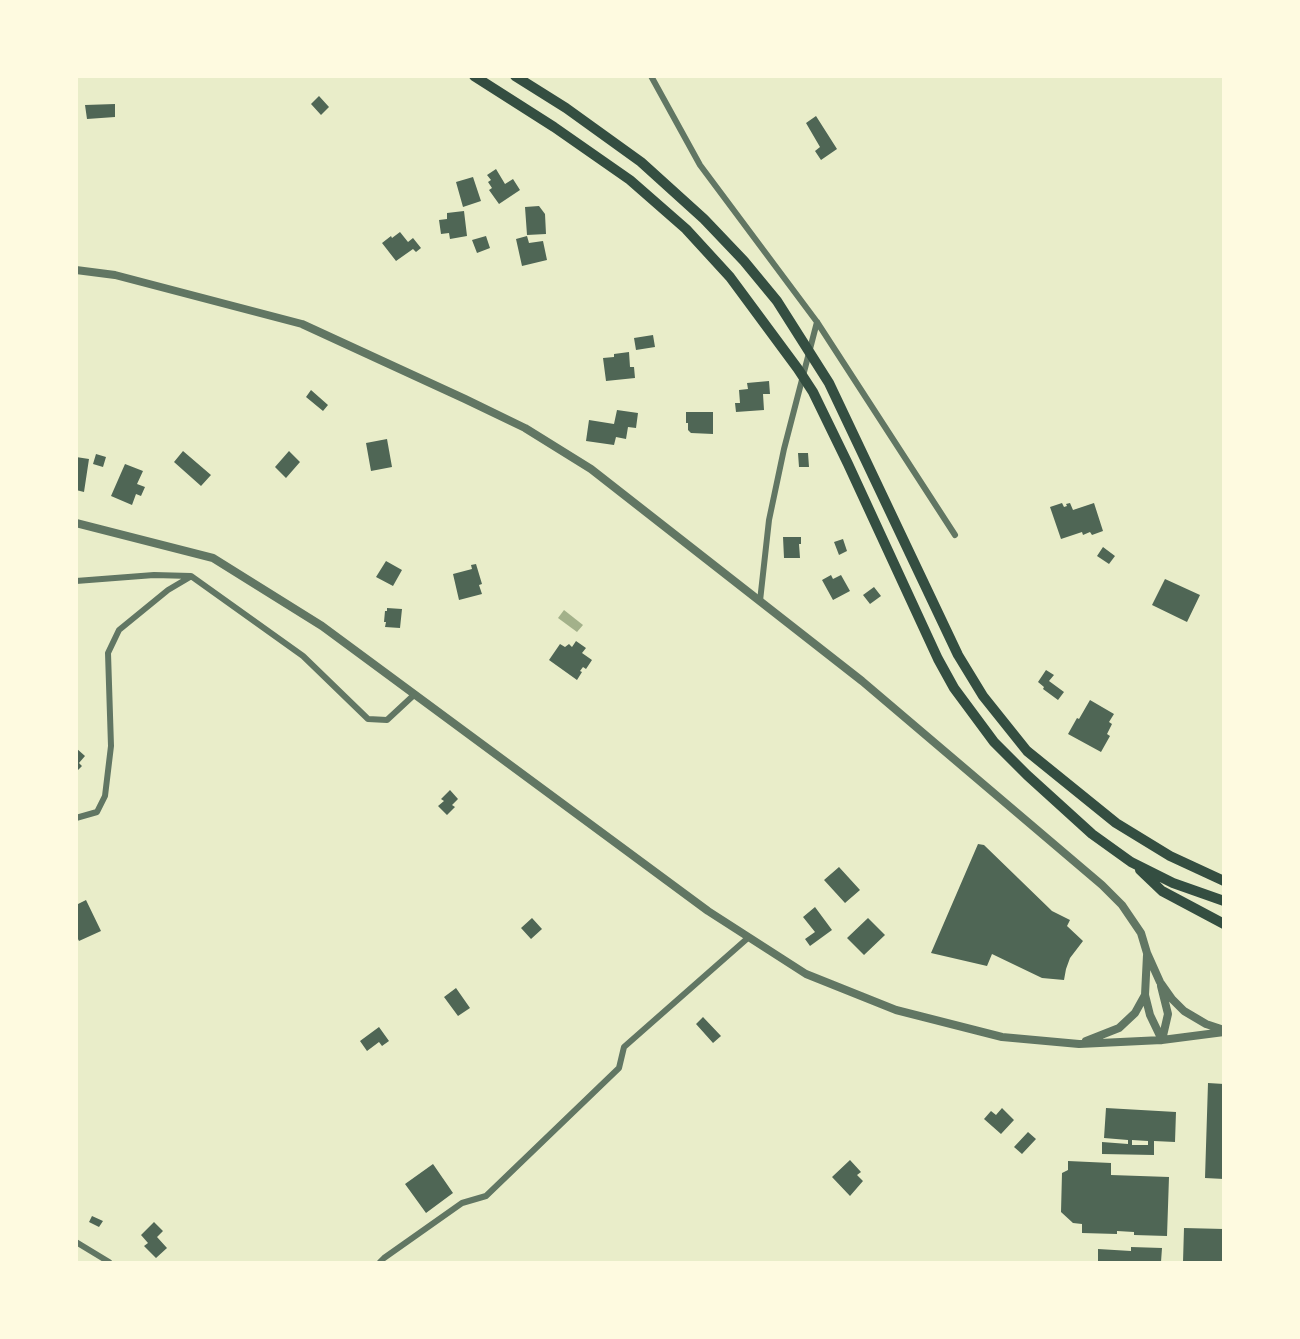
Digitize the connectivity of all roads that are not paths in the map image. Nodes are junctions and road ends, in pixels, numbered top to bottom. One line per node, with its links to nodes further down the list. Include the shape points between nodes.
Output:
1 (474, 76): 13 (highway, via 630,180 686,229 730,276 813,392 954,688 994,742 1027,775 1092,834)
2 (515, 76): 14 (highway, via 641,162 704,219 777,301 830,383 953,644 982,696 1027,751 1116,823 1170,856)
3 (651, 76): 5 (street, via 700,165)
4 (76, 270): 10 (street, via 115,275 302,324 525,428 591,469)
5 (817, 322): 7 (street); 10 (street, via 783,449 769,520)
6 (76, 523): 11 (street, via 213,558 322,626)
7 (955, 534)
8 (191, 576): 9 (street); 11 (street, via 303,656 368,719 387,720); 12 (street, via 168,590 115,637 108,652 111,746 105,796 97,812)
9 (76, 581)
10 (760, 601): 18 (street, via 862,681 1102,885 1141,933)
11 (415, 694): 17 (street, via 708,911)
12 (76, 819)
13 (1131, 862): 15 (highway); 16 (highway, via 1162,891)
14 (1224, 881)
15 (1224, 902)
16 (1224, 924)
17 (749, 937): 23 (street, via 806,974 896,1010 1002,1037); 26 (street, via 624,1047 619,1068 486,1196 462,1203)
18 (1147, 953): 19 (street); 20 (street)
19 (1160, 982): 21 (street, via 1184,1011); 22 (street, via 1168,1014)
20 (1145, 995): 22 (street); 23 (street, via 1135,1013 1119,1028)
21 (1224, 1031): 22 (street)
22 (1162, 1040): 23 (street)
23 (1079, 1044)
24 (76, 1242): 25 (street)
25 (109, 1263)
26 (380, 1263)

